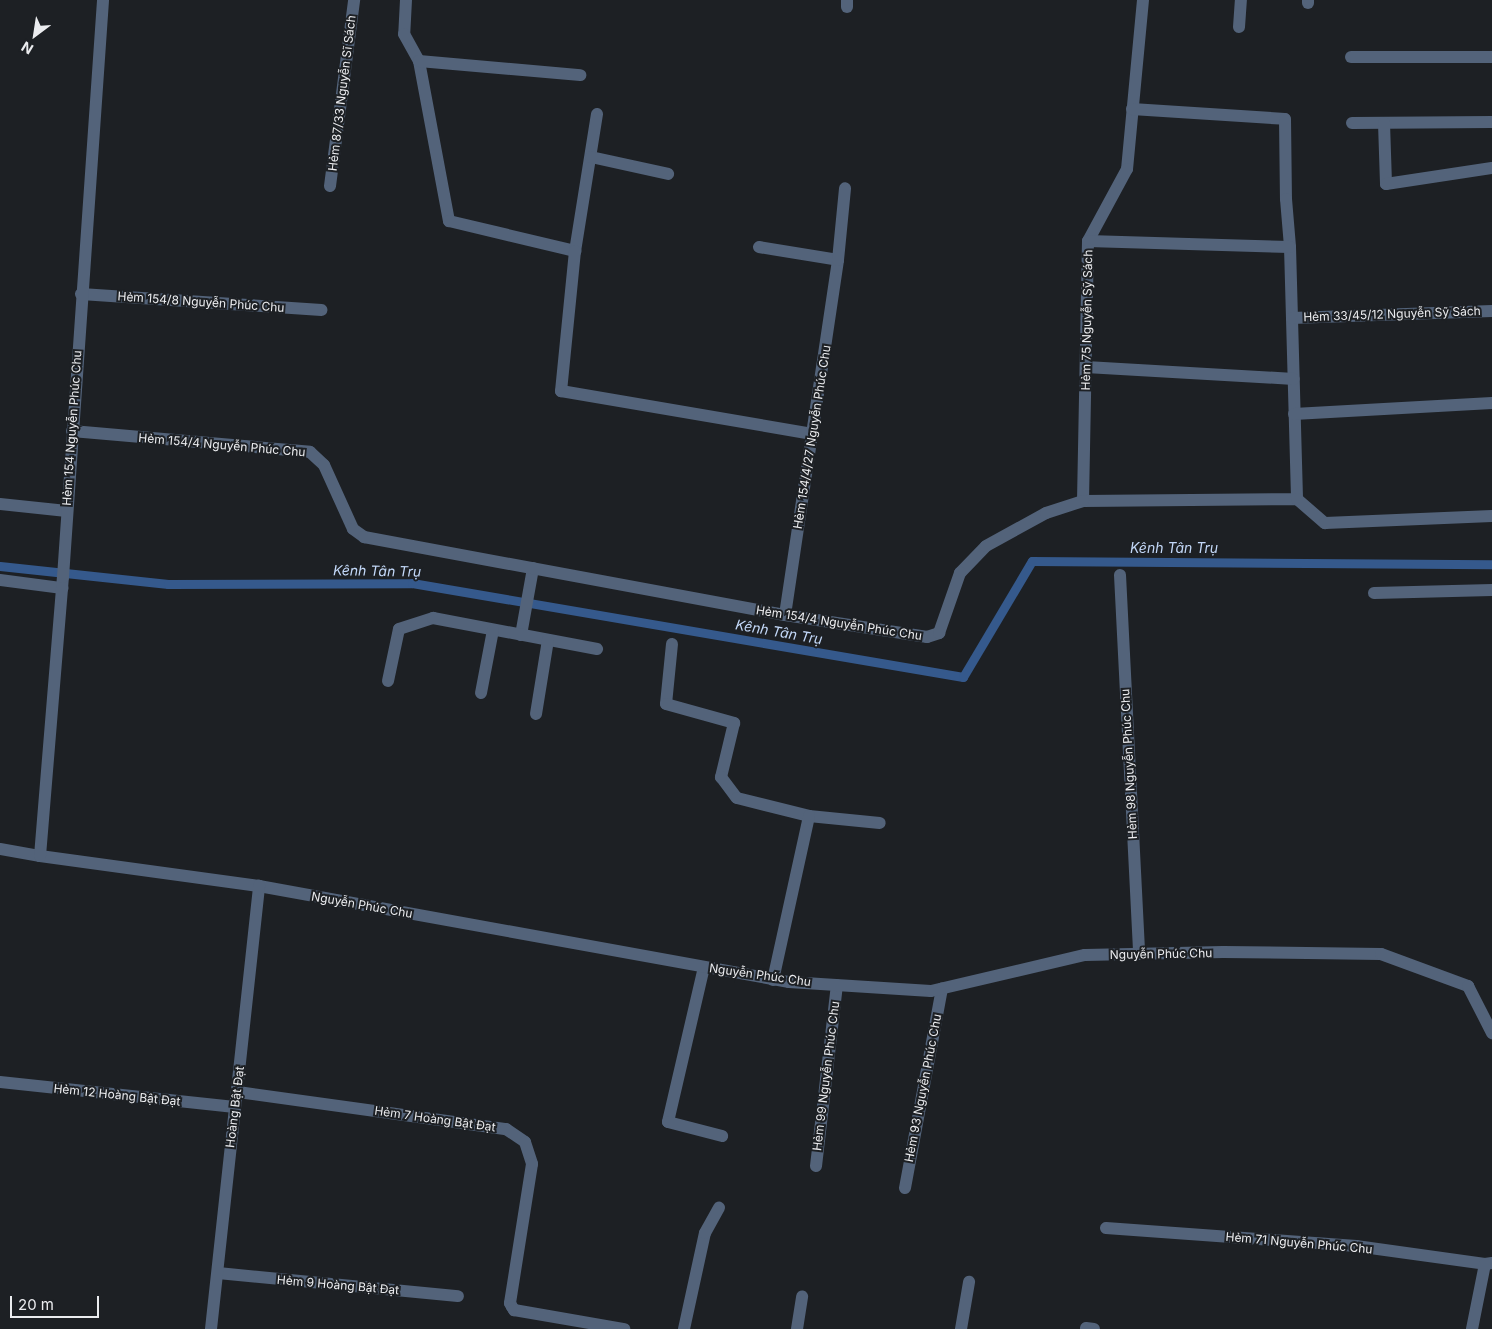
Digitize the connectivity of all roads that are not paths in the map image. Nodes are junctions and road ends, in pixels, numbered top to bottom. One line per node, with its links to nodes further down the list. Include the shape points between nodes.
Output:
1 (103, 0): 26 (street, Hẻm 154 Nguyễn Phúc Chu)
2 (354, 0): 19 (street, Hẻm 87/33 Nguyễn Sĩ Sách)
3 (406, 0): 9 (street, via 404,34)
4 (1143, 0): 11 (street, Hẻm 75 Nguyễn Sỹ Sách)
5 (1241, 0): 6 (street)
6 (1239, 27)
7 (1351, 57): 8 (street)
8 (1492, 57)
9 (419, 61): 10 (street); 24 (street, via 449,221)
10 (580, 75)
11 (1132, 109): 21 (street, Hẻm 75 Nguyễn Sỹ Sách, via 1126,169); 23 (street, via 1285,119)
12 (597, 114): 16 (street)
13 (1492, 122): 15 (street)
14 (1352, 123): 15 (street)
15 (1384, 123): 17 (street, via 1386,184)
16 (591, 157): 18 (street); 24 (street)
17 (1492, 168)
18 (668, 174)
19 (330, 186)
20 (845, 188): 25 (street, Hẻm 154/4/27 Nguyễn Phúc Chu)
21 (1088, 241): 23 (street); 30 (street, Hẻm 75 Nguyễn Sỹ Sách)
22 (759, 247): 25 (street)
23 (1290, 247): 29 (street)
24 (575, 251): 35 (street, via 561,391)
25 (838, 260): 35 (street, Hẻm 154/4/27 Nguyễn Phúc Chu)
26 (82, 294): 27 (street, Hẻm 154/8 Nguyễn Phúc Chu); 34 (street, Hẻm 154 Nguyễn Phúc Chu)
27 (321, 310)
28 (1492, 310): 29 (street, Hẻm 33/45/12 Nguyễn Sỹ Sách)
29 (1292, 318): 31 (street)
30 (1086, 367): 31 (street); 37 (street, Hẻm 75 Nguyễn Sỹ Sách)
31 (1294, 379): 33 (street)
32 (1492, 403): 33 (street)
33 (1294, 414): 36 (street)
34 (72, 431): 39 (street, Hẻm 154 Nguyễn Phúc Chu); 41 (street, Hẻm 154/4 Nguyễn Phúc Chu, via 310,452 324,465 354,529 364,537)
35 (812, 434): 47 (street, Hẻm 154/4/27 Nguyễn Phúc Chu)
36 (1297, 499): 37 (street, Hẻm 154/4 Nguyễn Phúc Chu); 40 (street, via 1326,523)
37 (1083, 501): 47 (street, Hẻm 154/4 Nguyễn Phúc Chu, via 1046,513 986,546 960,573 939,633 927,637)
38 (0, 504): 39 (street)
39 (67, 511): 44 (street, Hẻm 154 Nguyễn Phúc Chu)
40 (1492, 516)
41 (533, 568): 47 (street, Hẻm 154/4 Nguyễn Phúc Chu); 48 (street)
42 (1120, 575): 61 (street, Hẻm 98 Nguyễn Phúc Chu)
43 (0, 580): 44 (street)
44 (62, 582): 59 (street, Hẻm 154 Nguyễn Phúc Chu)
45 (1492, 590): 46 (street)
46 (1374, 593)
47 (785, 615)
48 (522, 629): 49 (street); 50 (street)
49 (493, 630): 53 (street, via 433,618 399,629); 54 (street)
50 (548, 640): 52 (street); 55 (street)
51 (672, 644): 56 (street, via 666,704 734,723 721,777 737,798)
52 (598, 649)
53 (388, 681)
54 (481, 693)
55 (536, 714)
56 (809, 816): 57 (street); 63 (street)
57 (880, 823)
58 (0, 849): 59 (street, Nguyễn Phúc Chu)
59 (40, 856): 60 (street, Nguyễn Phúc Chu)
60 (259, 886): 62 (street, Nguyễn Phúc Chu); 68 (street, Hoàng Bật Đạt)
61 (1139, 954): 65 (street, Nguyễn Phúc Chu, via 1085,955); 66 (street, Nguyễn Phúc Chu, via 1381,954 1468,986)
62 (704, 967): 63 (street, Nguyễn Phúc Chu); 70 (street, via 668,1122)
63 (774, 980): 64 (street, Nguyễn Phúc Chu)
64 (837, 985): 65 (street, Nguyễn Phúc Chu); 71 (street, Hẻm 99 Nguyễn Phúc Chu)
65 (942, 988): 72 (street, Hẻm 93 Nguyễn Phúc Chu)
66 (1492, 1033)
67 (0, 1082): 69 (street, Hẻm 12 Hoàng Bật Đạt)
68 (238, 1092): 69 (street, Hoàng Bật Đạt); 81 (street, Hẻm 7 Hoàng Bật Đạt, via 506,1128 525,1142 532,1164 510,1303 512,1307 514,1310)
69 (235, 1107): 76 (street, Hoàng Bật Đạt)
70 (722, 1136)
71 (816, 1166)
72 (905, 1188)
73 (719, 1208): 82 (street, via 705,1234)
74 (1106, 1228): 75 (street, Hẻm 71 Nguyễn Phúc Chu, via 1356,1246)
75 (1488, 1263): 85 (street)
76 (218, 1273): 78 (street, Hẻm 9 Hoàng Bật Đạt); 80 (street, Hoàng Bật Đạt)
77 (968, 1282): 84 (street)
78 (458, 1296)
79 (802, 1296): 83 (street)
80 (211, 1329)
81 (624, 1329)
82 (684, 1329)
83 (797, 1329)
84 (961, 1329)
85 (1472, 1329)

